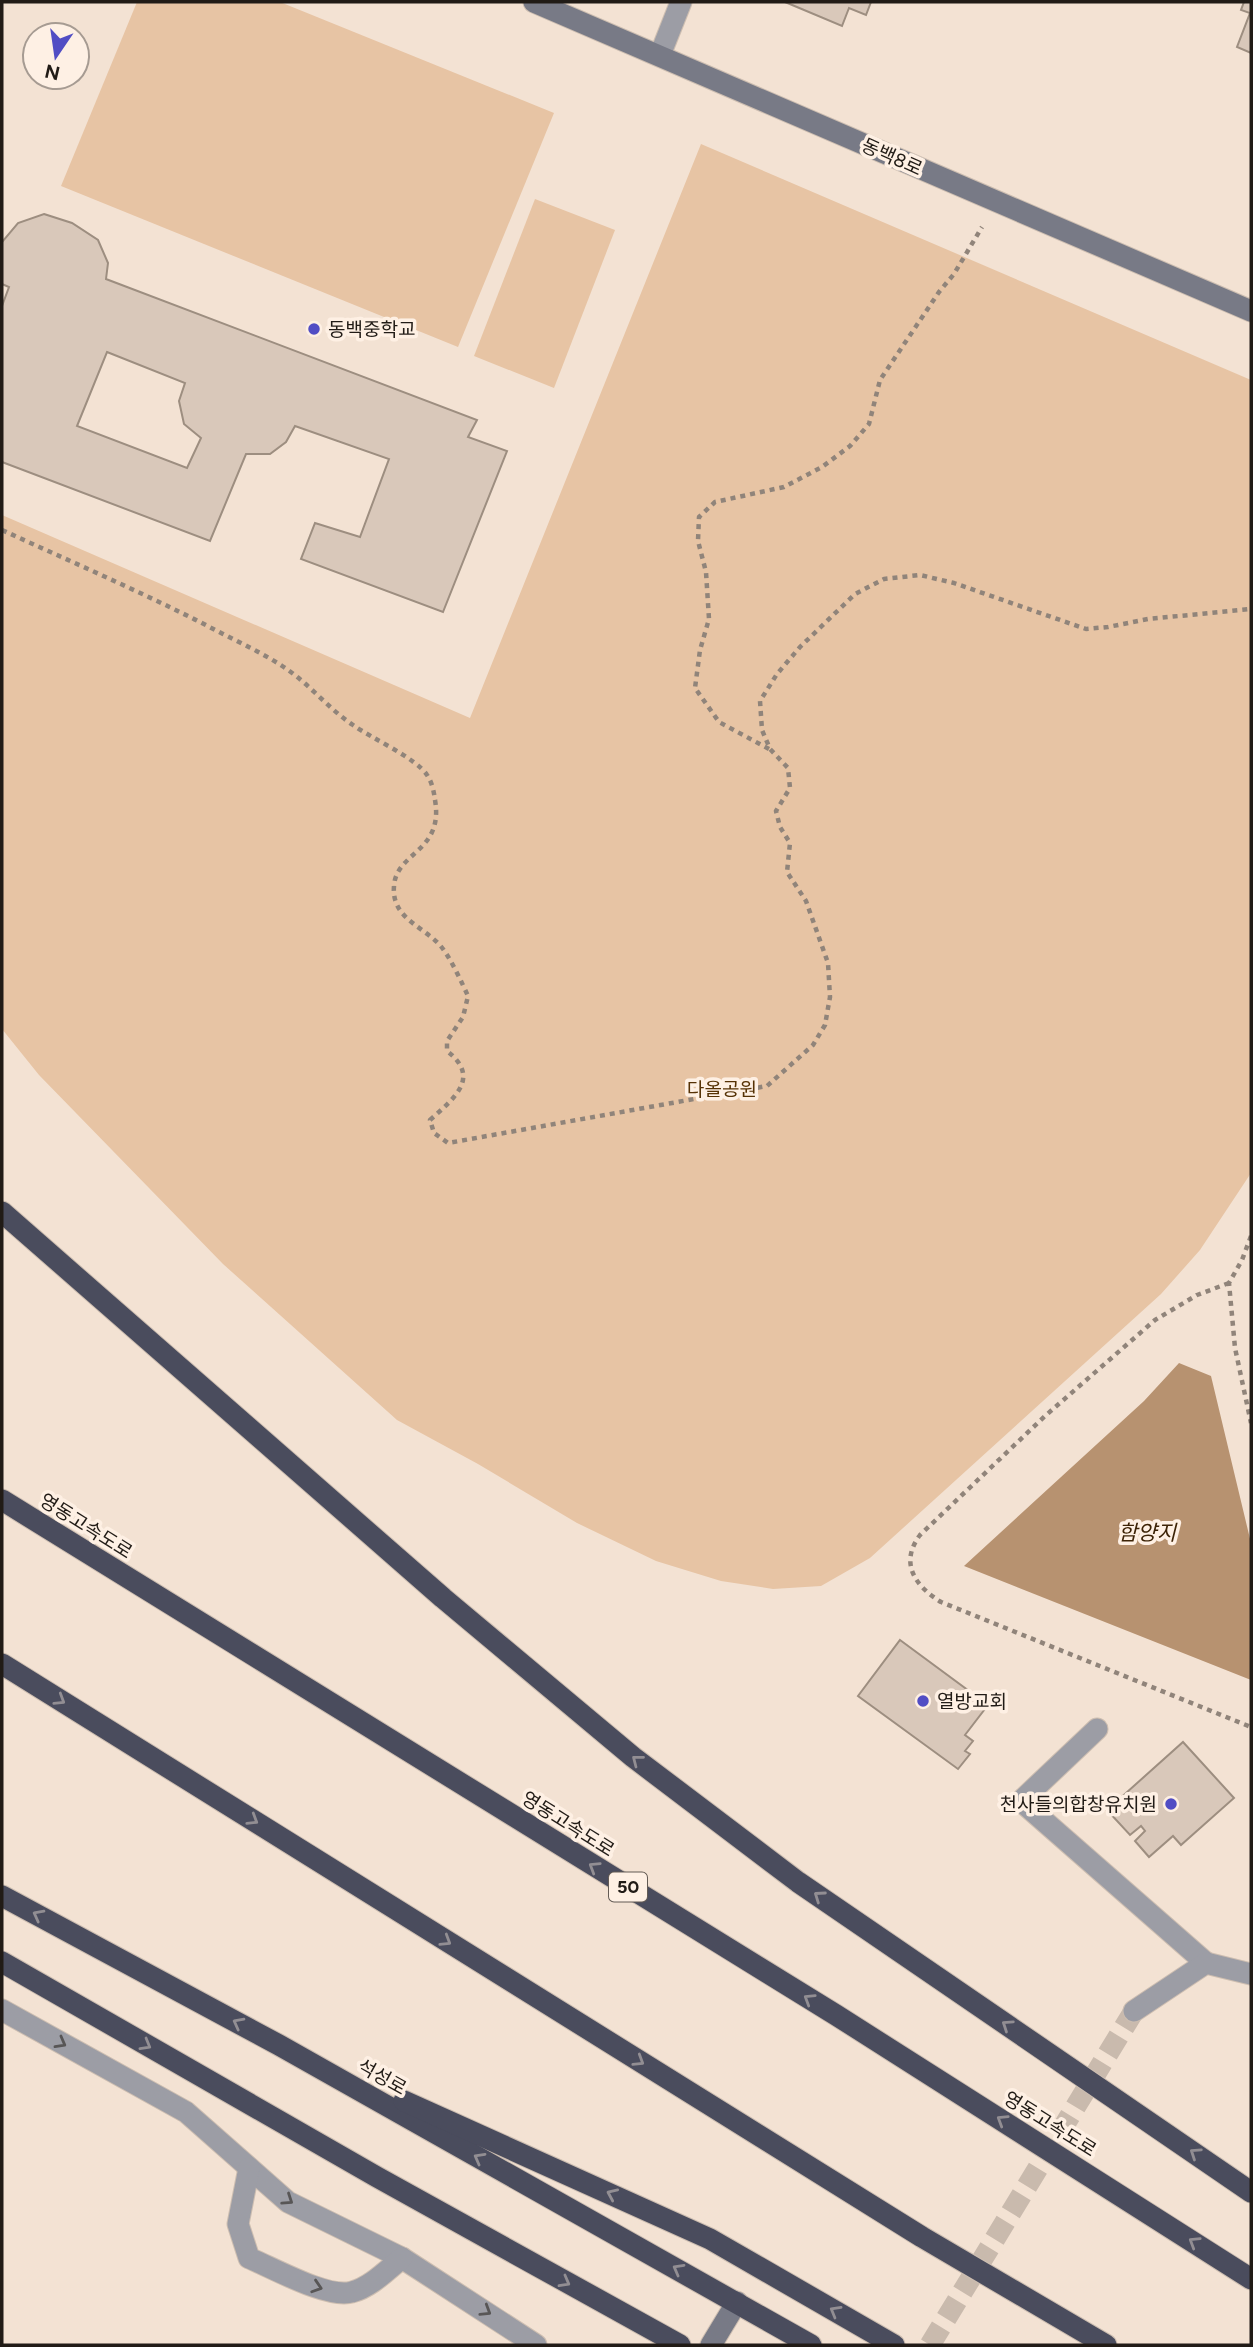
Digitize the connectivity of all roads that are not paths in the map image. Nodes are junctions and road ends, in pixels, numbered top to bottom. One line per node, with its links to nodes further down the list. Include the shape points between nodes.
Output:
1 (534, 2): 3 (street, 동백8로)
2 (681, 2): 3 (street)
3 (660, 55): 4 (street, 동백8로)
4 (1251, 311)
5 (2, 1212): 17 (highway, one-way to 5, via 798,1882 633,1757 443,1598)
6 (2, 1500): 19 (highway, 영동고속도로 / 50, one-way to 6, via 836,2015)
7 (2, 1664): 26 (highway, one-way to 26, via 922,2237)
8 (1097, 1729): 11 (street, via 1021,1801)
9 (2, 1896): 15 (highway, 석성로, one-way to 9)
10 (2, 1962): 22 (highway, one-way to 22)
11 (1206, 1963): 12 (street); 14 (street)
12 (1251, 1974)
13 (2, 2010): 16 (street, one-way to 16, via 186,2112)
14 (1134, 2011)
15 (279, 2045): 20 (highway, 석성로, one-way to 15); 25 (highway, one-way to 15, via 710,2238)
16 (249, 2168): 18 (street, one-way to 18, via 288,2202); 18 (street, one-way to 18, via 239,2224 249,2258 319,2289 350,2293 368,2286)
17 (1251, 2192)
18 (402, 2258): 21 (street, one-way to 21)
19 (1251, 2279)
20 (737, 2302): 23 (street); 24 (highway, 석성로)
21 (536, 2345)
22 (680, 2345)
23 (710, 2345)
24 (811, 2345)
25 (894, 2345)
26 (1107, 2345)

